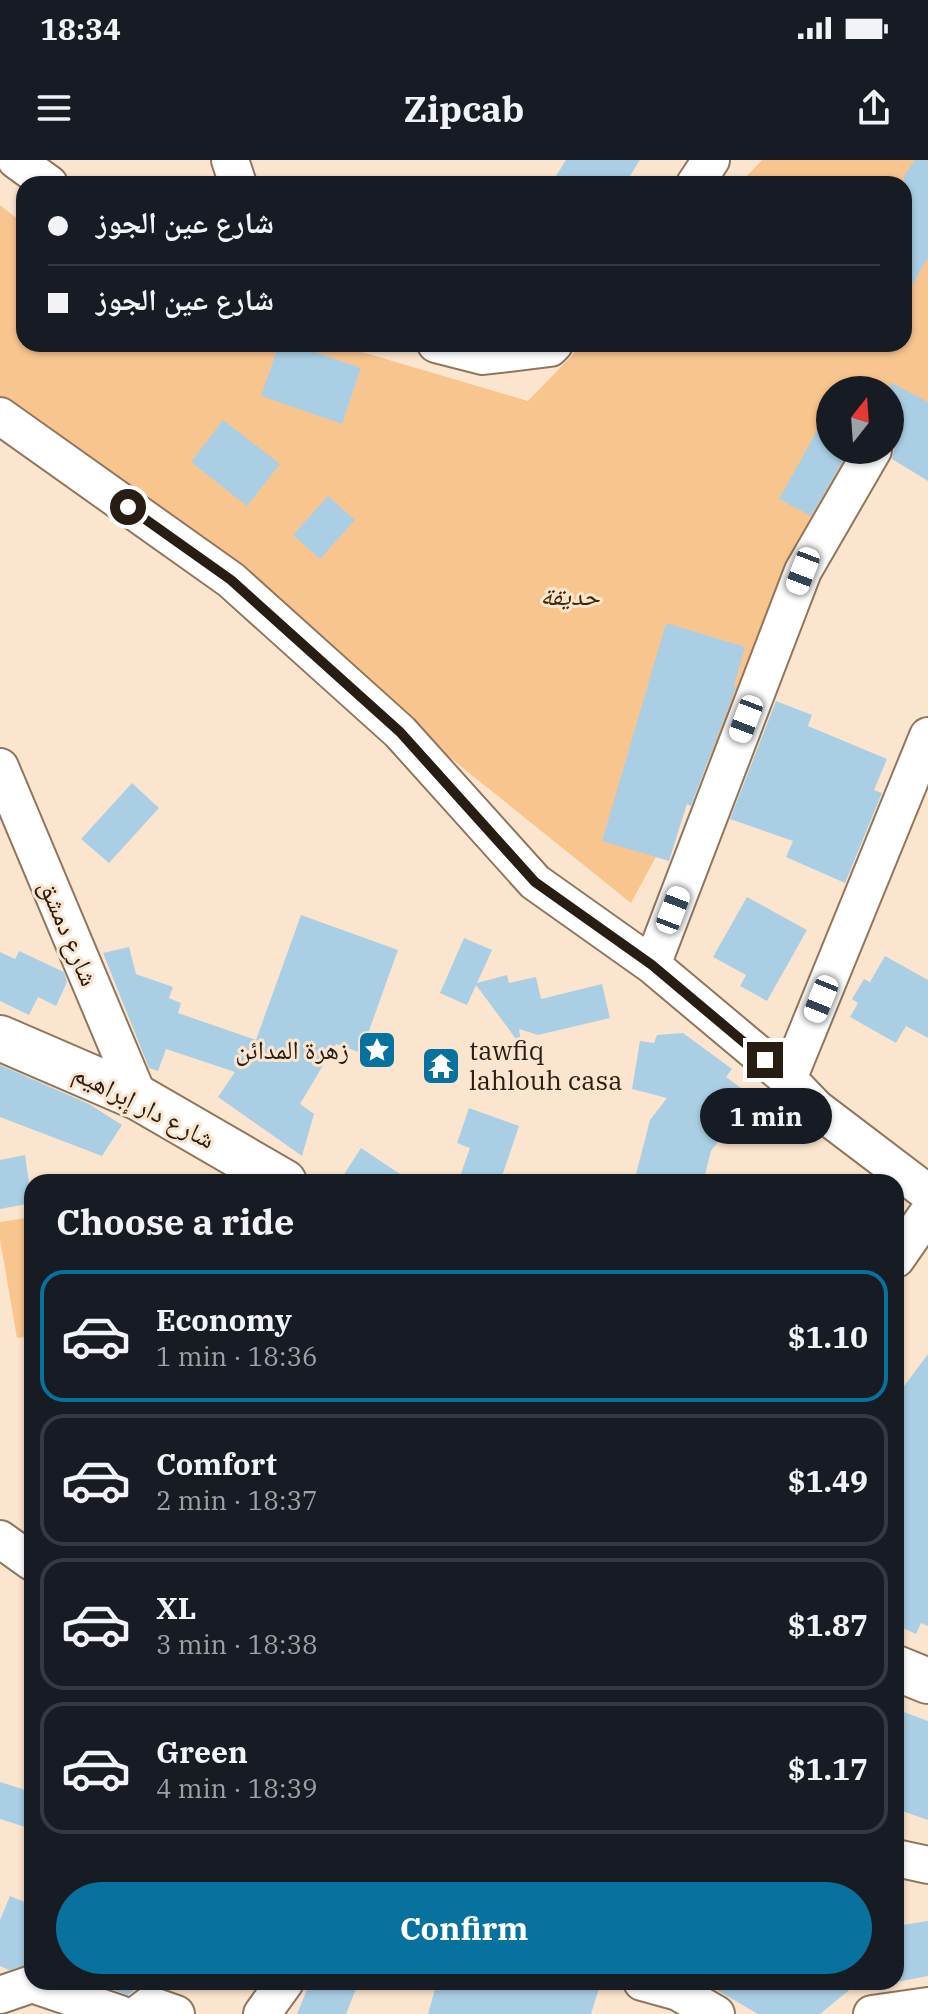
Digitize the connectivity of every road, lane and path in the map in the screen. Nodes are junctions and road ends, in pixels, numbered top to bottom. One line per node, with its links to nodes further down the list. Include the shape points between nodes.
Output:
1 (16, 160): 2 (street)
2 (38, 176)
3 (467, 352): 4 (street)
4 (516, 352)
5 (0, 416): 9 (street, via 231,580 400,732 535,882)
6 (865, 464): 9 (street, via 803,571)
7 (928, 736): 11 (street)
8 (0, 767): 12 (street, شارع دمشق)
9 (652, 965): 11 (street)
10 (0, 1038): 12 (main road, شارع دار إبراهيم)
11 (788, 1079): 14 (street, via 816,1108)
12 (139, 1098): 13 (main road, شارع دار إبراهيم)
13 (270, 1174)
14 (903, 1174)
15 (904, 1175): 16 (street)
16 (928, 1193)
17 (928, 1213): 18 (street)
18 (904, 1248)
19 (0, 1539): 20 (street)
20 (24, 1556)
21 (904, 1671): 22 (main road)
22 (928, 1681)
23 (904, 1860): 24 (street)
24 (928, 1865)
25 (33, 1990): 29 (street)
26 (279, 1990): 32 (street)
27 (679, 1996): 33 (street)
28 (928, 2006): 34 (street)
29 (120, 2014)
30 (138, 2014): 31 (street, via 150,2005)
31 (176, 2014)
32 (262, 2014)
33 (716, 2014)
34 (872, 2014)

